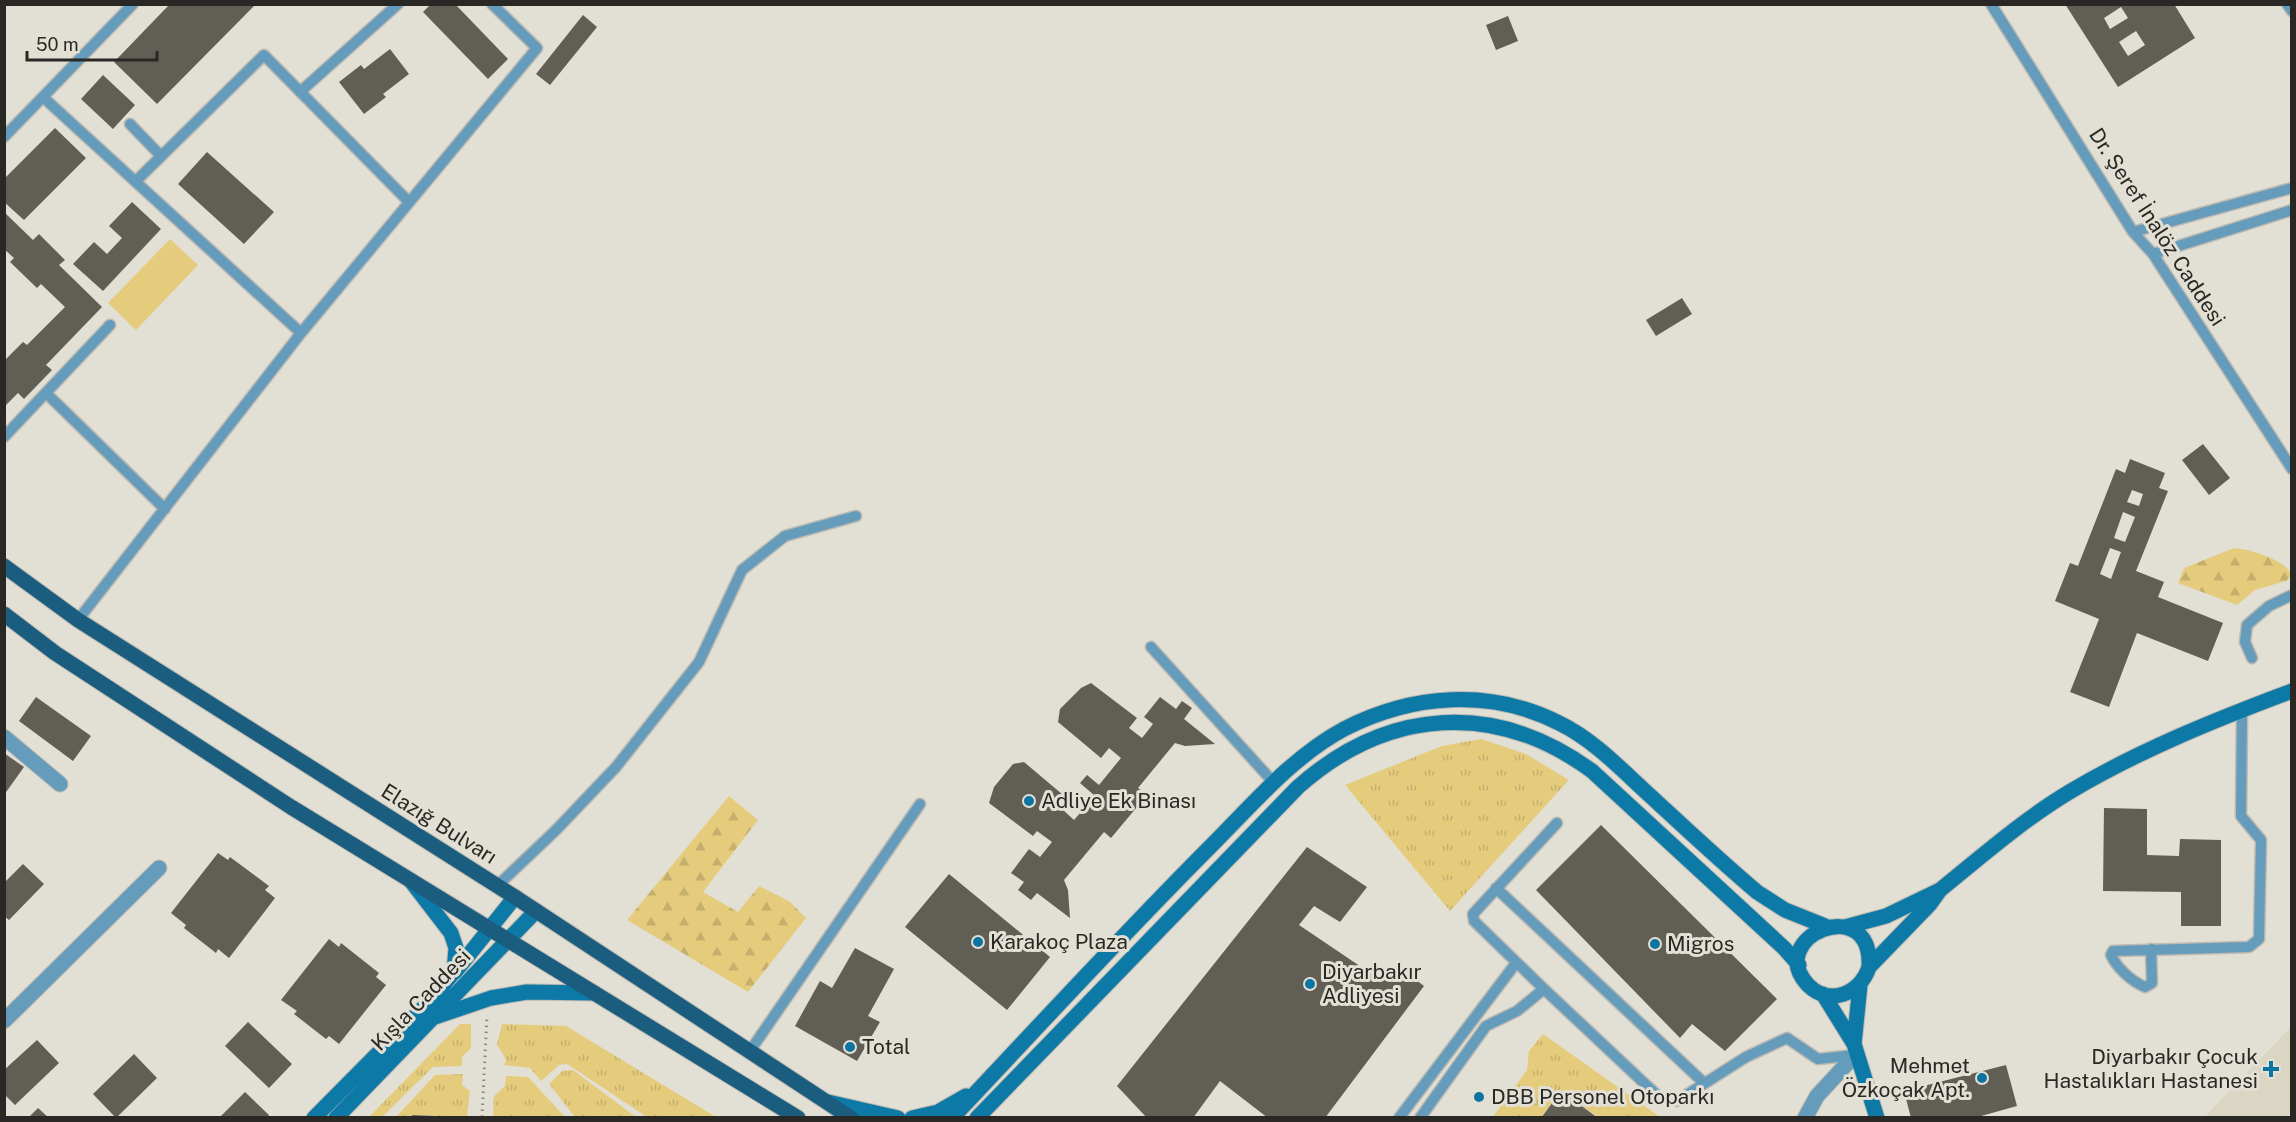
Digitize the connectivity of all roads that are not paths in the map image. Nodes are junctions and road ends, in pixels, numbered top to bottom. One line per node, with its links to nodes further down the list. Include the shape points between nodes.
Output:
1 (133, 4): 8 (lane)
2 (398, 4): 7 (lane)
3 (492, 4): 14 (lane, via 537,48)
4 (1991, 4): 16 (lane, Dr. Şeref İnalöz Caddesi)
5 (2287, 4): 6 (lane)
6 (2292, 11)
7 (300, 92): 11 (lane, via 264,55); 14 (lane)
8 (44, 98): 10 (lane); 12 (lane)
9 (130, 124): 11 (lane)
10 (4, 137)
11 (162, 156): 12 (lane)
12 (136, 181): 19 (lane)
13 (2292, 188): 16 (lane)
14 (408, 201): 19 (lane)
15 (2292, 210): 17 (lane)
16 (2133, 232): 17 (lane, Dr. Şeref İnalöz Caddesi)
17 (2152, 254): 22 (lane, Dr. Şeref İnalöz Caddesi)
18 (110, 326): 20 (lane)
19 (301, 333): 23 (lane)
20 (46, 393): 21 (lane); 23 (lane)
21 (4, 437)
22 (2292, 469)
23 (165, 509): 28 (lane)
24 (856, 516): 40 (lane, via 785,536 742,570 699,662 616,766)
25 (4, 566): 28 (main road, Elazığ Bulvarı)
26 (2292, 596): 30 (lane, via 2270,606 2247,625 2245,642)
27 (4, 614): 39 (main road, via 55,653)
28 (78, 620): 40 (main road, Elazığ Bulvarı)
29 (1151, 647): 34 (lane)
30 (2252, 658)
31 (2292, 691): 32 (street)
32 (2242, 710): 42 (street, via 2136,756 2069,792 2036,813); 49 (lane, via 2241,816 2261,840 2259,939 2249,947)
33 (4, 737): 35 (street)
34 (1274, 783): 45 (street, via 1323,741 1389,710 1436,700 1464,699 1515,706 1561,723 1586,739 1757,892 1785,910); 63 (street, via 1162,895)
35 (60, 784)
36 (920, 804): 61 (lane)
37 (1557, 823): 41 (lane)
38 (159, 868): 59 (street)
39 (409, 879): 47 (main road); 53 (street, via 451,933 456,948)
40 (497, 886): 43 (main road, Elazığ Bulvarı)
41 (1496, 888): 50 (lane, via 1473,914 1474,921); 62 (lane)
42 (1940, 890): 46 (street, via 1886,916); 52 (street)
43 (516, 897): 44 (main road, Elazığ Bulvarı); 47 (street)
44 (536, 911): 48 (street, Kışla Caddesi); 61 (main road, Elazığ Bulvarı)
45 (1825, 926): 46 (street); 51 (street, via 1808,937 1799,955)
46 (1845, 927): 52 (street, via 1854,931 1867,947)
47 (488, 929): 48 (main road); 53 (street)
48 (508, 940): 56 (main road); 58 (street, Kışla Caddesi)
49 (2151, 950): 49 (lane, via 2113,951 2111,955 2135,982 2145,987 2152,983)
50 (1516, 963): 55 (lane); 73 (lane)
51 (1799, 965): 57 (street, via 1807,983); 72 (street, via 1592,771 1573,758 1531,736 1497,727 1462,722 1417,725 1352,747 1298,787)
52 (1869, 967): 54 (street)
53 (454, 972): 66 (street)
54 (1860, 984): 57 (street, via 1844,995); 60 (street)
55 (1545, 989): 62 (lane, via 1659,1097 1677,1101); 74 (lane, via 1517,1011 1486,1026)
56 (594, 993): 58 (street, via 527,992 491,998); 65 (main road)
57 (1823, 994): 60 (street)
58 (432, 1018): 67 (street, Kışla Caddesi)
59 (4, 1021)
60 (1855, 1050): 62 (lane, via 1818,1059 1787,1038); 75 (street, via 1817,1096); 76 (street)
61 (750, 1051): 64 (main road, Elazığ Bulvarı)
62 (1703, 1082)
63 (982, 1087): 70 (street, via 938,1112); 71 (street)
64 (826, 1101): 68 (main road, Elazığ Bulvarı); 69 (street)
65 (793, 1116)
66 (314, 1118)
67 (336, 1118)
68 (851, 1118)
69 (898, 1118)
70 (912, 1118)
71 (952, 1118)
72 (977, 1118)
73 (1399, 1118)
74 (1420, 1118)
75 (1805, 1118)
76 (1877, 1118)

